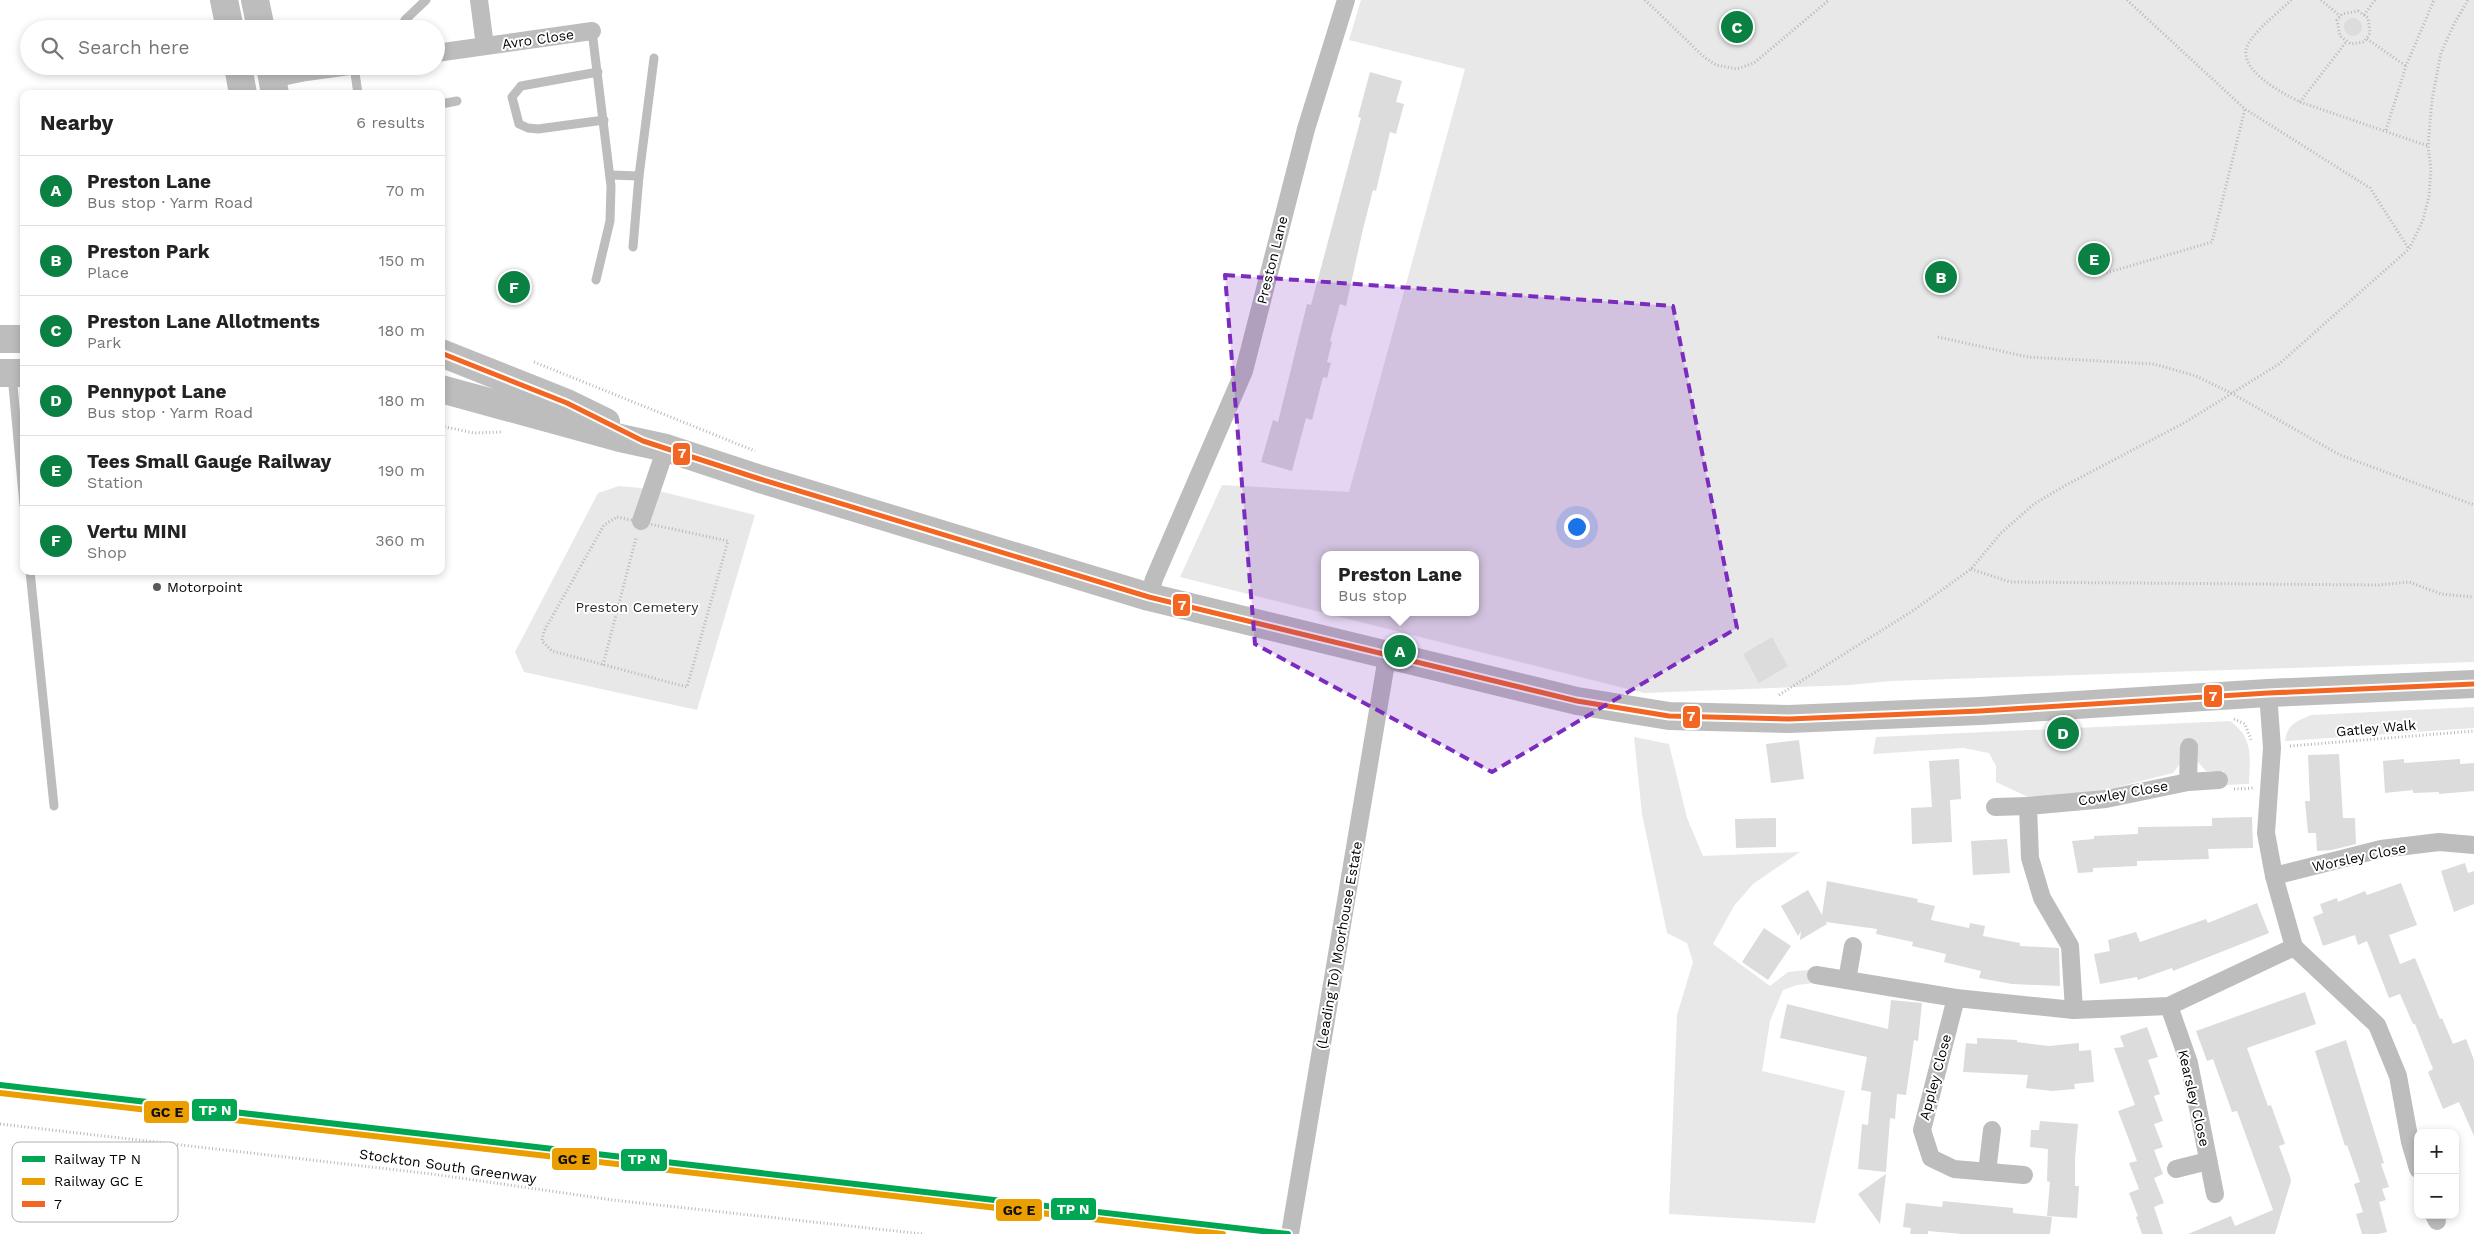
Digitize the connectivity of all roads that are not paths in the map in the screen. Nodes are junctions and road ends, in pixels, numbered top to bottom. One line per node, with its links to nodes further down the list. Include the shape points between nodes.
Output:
1 (224, 0): 6 (main road)
2 (255, 0): 7 (main road)
3 (426, 0): 8 (lane)
4 (479, 0): 10 (street, Avro Close)
5 (1346, 0): 36 (street, Preston Lane, via 1306,129 1244,371)
6 (228, 20)
7 (259, 20)
8 (405, 20)
9 (592, 31): 10 (street, Avro Close); 13 (lane)
10 (485, 46): 11 (street, Avro Close)
11 (445, 53)
12 (654, 58): 24 (lane)
13 (598, 72): 22 (lane); 22 (lane, via 521,86 512,97 520,124 528,128)
14 (240, 75): 18 (main road)
15 (293, 75): 17 (street)
16 (355, 75): 19 (lane)
17 (272, 80)
18 (242, 90)
19 (357, 90)
20 (457, 101): 21 (lane)
21 (445, 103)
22 (604, 120): 23 (lane)
23 (610, 175): 24 (lane); 26 (lane, via 610,221)
24 (639, 176): 25 (lane)
25 (634, 247)
26 (596, 280)
27 (0, 339): 28 (main road)
28 (20, 339)
29 (445, 355): 32 (main road, via 567,402)
30 (12, 373): 33 (lane)
31 (445, 390): 32 (main road)
32 (655, 445): 34 (street); 36 (main road, via 760,480)
33 (20, 461)
34 (641, 520)
35 (30, 575): 43 (lane)
36 (1149, 597): 37 (main road)
37 (1387, 656): 39 (main road, via 1577,701 1670,716 1789,718 1980,711); 62 (street, (Leading To) Moorhouse Estate)
38 (2474, 684): 39 (main road)
39 (2268, 692): 47 (street, via 2272,748 2266,833)
40 (2189, 747): 42 (street, Cowley Close)
41 (2219, 780): 42 (street, Cowley Close)
42 (2188, 782): 44 (street, Cowley Close, via 2106,799)
43 (54, 806)
44 (2028, 806): 45 (street, Cowley Close); 54 (street, via 2030,858 2042,898 2070,946)
45 (1995, 807)
46 (2474, 845): 47 (street, Worsley Close, via 2439,842 2381,849)
47 (2274, 876): 49 (street)
48 (1853, 946): 51 (street)
49 (2294, 947): 53 (street); 56 (street, via 2377,1025 2398,1076)
50 (1816, 975): 51 (street)
51 (1847, 980): 52 (street)
52 (1956, 998): 54 (street); 59 (street, Appley Close, via 1922,1130 1931,1158 1954,1169)
53 (2169, 1006): 54 (street); 57 (street, Kearsley Close, via 2189,1063)
54 (2074, 1010)
55 (1992, 1130): 59 (street)
56 (2414, 1150)
57 (2208, 1161): 58 (street, Kearsley Close); 61 (street, Kearsley Close)
58 (2176, 1169)
59 (1987, 1172): 60 (street, Appley Close)
60 (2024, 1175)
61 (2215, 1194)
62 (1290, 1234)

